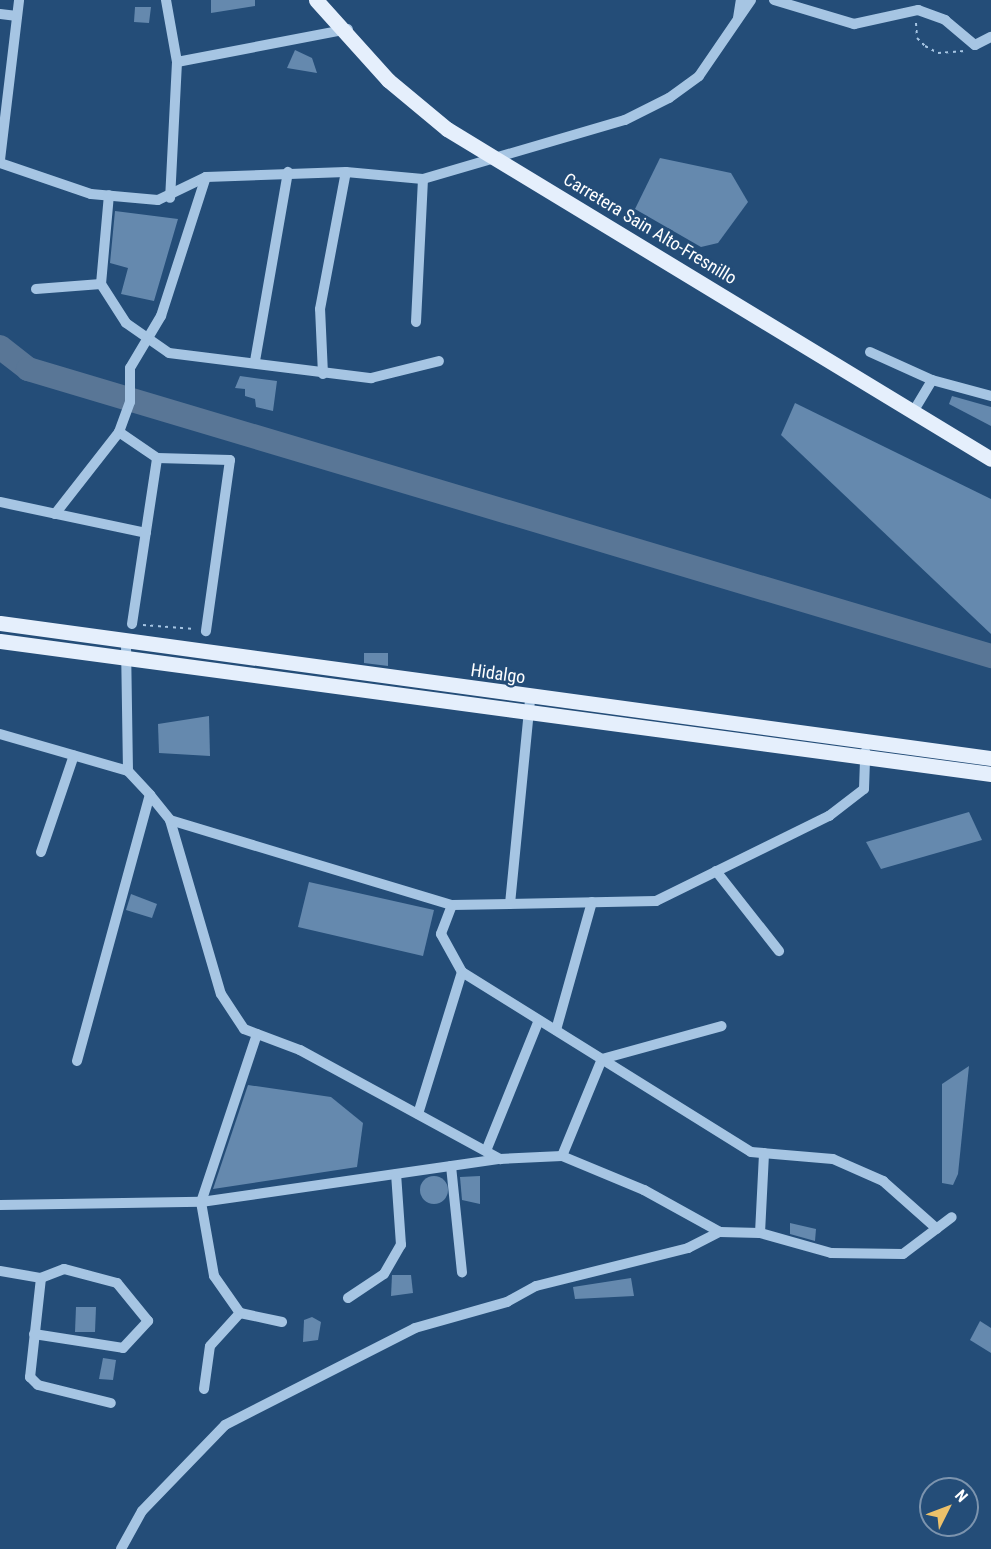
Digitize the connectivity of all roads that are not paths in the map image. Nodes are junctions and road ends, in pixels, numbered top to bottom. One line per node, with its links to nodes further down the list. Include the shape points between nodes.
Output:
1 (19, 0): 10 (street)
2 (166, 0): 14 (street)
3 (316, 0): 12 (main road)
4 (325, 0): 12 (main road)
5 (741, 0): 11 (street)
6 (751, 0): 11 (street)
7 (774, 0): 8 (street, via 855,24)
8 (921, 5): 13 (street, via 975,45)
9 (0, 14): 10 (street)
10 (17, 16): 16 (street)
11 (737, 24): 15 (street, via 699,76 669,98 625,120)
12 (345, 30): 14 (street); 15 (main road, via 452,124)
13 (991, 37)
14 (177, 62): 22 (street)
15 (499, 157): 20 (street); 33 (main road)
16 (0, 162): 21 (street, via 27,176)
17 (288, 172): 18 (street); 19 (street); 28 (street)
18 (346, 172): 20 (street); 30 (street, via 320,309)
19 (206, 177): 22 (street); 26 (street, via 161,316)
20 (423, 179): 25 (street)
21 (109, 195): 22 (street); 23 (street)
22 (170, 198)
23 (101, 284): 24 (street); 26 (street)
24 (36, 289)
25 (416, 322)
26 (145, 341): 28 (street, via 169,353); 34 (street, via 130,368 130,402)
27 (870, 352): 31 (street)
28 (255, 361): 30 (street)
29 (439, 361): 30 (street, via 371,378)
30 (323, 374)
31 (933, 380): 32 (street); 33 (street)
32 (991, 396)
33 (915, 409): 35 (main road); 37 (main road)
34 (119, 432): 36 (street); 39 (street)
35 (991, 452)
36 (157, 458): 40 (street); 43 (street, via 230,460)
37 (991, 459)
38 (0, 502): 39 (street)
39 (56, 514): 40 (street)
40 (146, 533): 42 (street)
41 (0, 623): 45 (main road, Hidalgo)
42 (132, 624)
43 (206, 631)
44 (0, 640): 46 (main road, Hidalgo)
45 (126, 644): 46 (street); 47 (main road, Hidalgo)
46 (126, 660): 48 (main road, Hidalgo); 54 (street)
47 (530, 699): 48 (street); 50 (main road, Hidalgo)
48 (528, 715): 53 (main road, Hidalgo); 61 (street)
49 (0, 734): 51 (street)
50 (866, 743): 52 (main road, Hidalgo); 53 (street)
51 (74, 755): 54 (street); 58 (street)
52 (991, 758)
53 (863, 761): 55 (main road, Hidalgo); 59 (street, via 864,789 829,816)
54 (128, 771): 56 (street)
55 (991, 774)
56 (150, 795): 57 (street); 70 (street)
57 (170, 820): 62 (street); 68 (street, via 221,994 231,1015)
58 (41, 852)
59 (716, 872): 60 (street, via 656,901); 63 (street)
60 (592, 902): 61 (street); 67 (street)
61 (510, 904): 62 (street)
62 (452, 905): 64 (street, via 441,934)
63 (779, 951)
64 (462, 972): 65 (street); 71 (street)
65 (539, 1020): 67 (street); 72 (street)
66 (722, 1026): 69 (street)
67 (556, 1030): 69 (street)
68 (257, 1034): 71 (street, via 300,1050); 78 (street)
69 (602, 1059): 73 (street, via 751,1152); 74 (street)
70 (77, 1061)
71 (418, 1114): 72 (street)
72 (486, 1151): 75 (street)
73 (764, 1153): 81 (street, via 833,1159 873,1176); 83 (street)
74 (562, 1156): 75 (street); 82 (street, via 644,1190)
75 (500, 1159): 76 (street)
76 (451, 1166): 77 (street); 85 (street)
77 (396, 1174): 78 (street); 87 (street, via 401,1245 384,1274)
78 (201, 1202): 79 (street); 88 (street, via 214,1276)
79 (0, 1205)
80 (952, 1217): 81 (street)
81 (937, 1229): 83 (street, via 903,1254 831,1253)
82 (720, 1232): 83 (street); 93 (street, via 688,1248 536,1286 507,1302 415,1328 225,1425 142,1511)
83 (760, 1233)
84 (0, 1271): 86 (street)
85 (462, 1272)
86 (40, 1278): 90 (street); 90 (street, via 64,1269 117,1283 148,1321 123,1348)
87 (348, 1298)
88 (240, 1313): 89 (street); 91 (street, via 210,1346)
89 (282, 1322)
90 (34, 1334): 92 (street, via 30,1377 38,1385)
91 (204, 1389)
92 (111, 1403)
93 (121, 1549)

